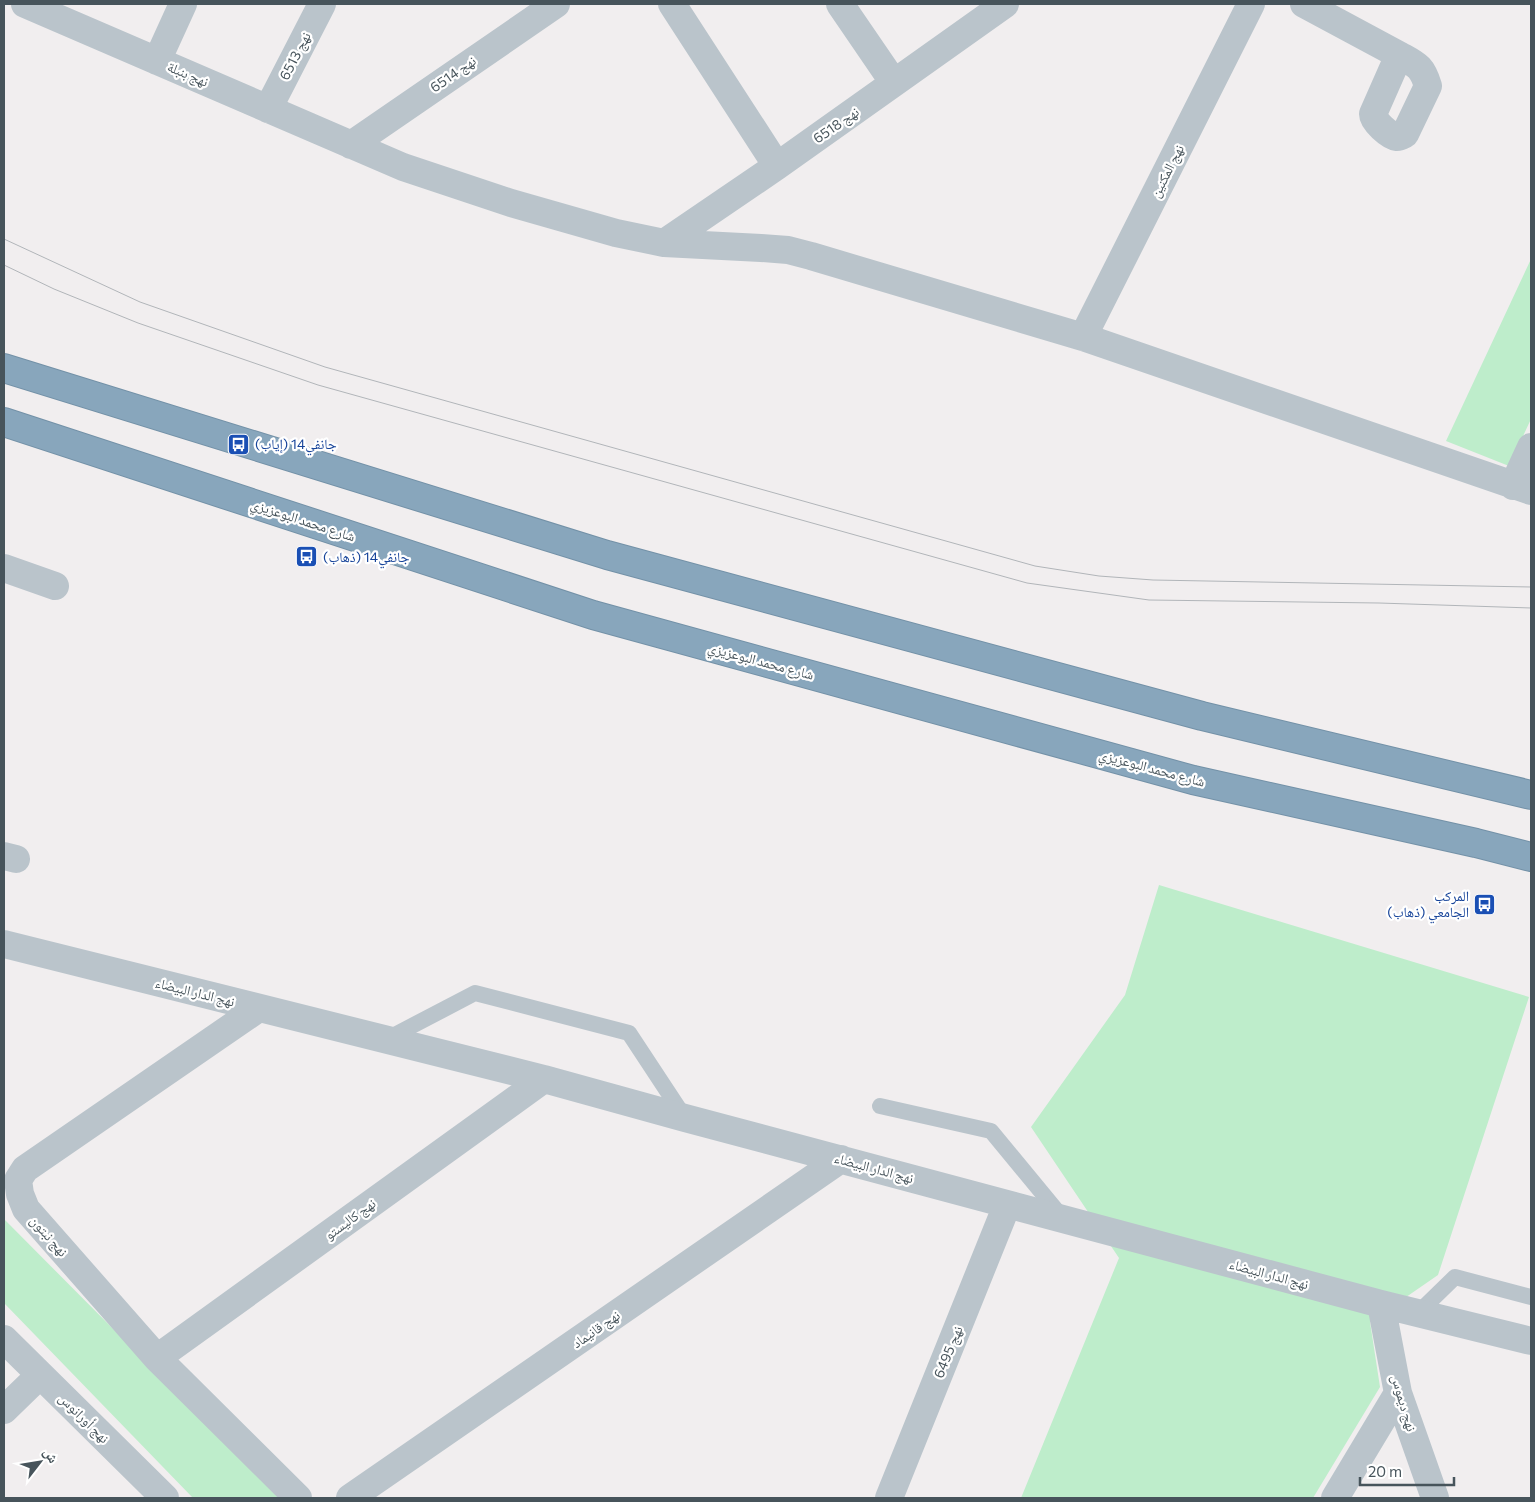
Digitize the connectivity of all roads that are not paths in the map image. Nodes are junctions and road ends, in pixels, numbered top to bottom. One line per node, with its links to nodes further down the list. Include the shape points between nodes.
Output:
1 (25, 4): 11 (street, نهج بنبلة)
2 (183, 4): 11 (street)
3 (322, 4): 13 (street, نهج 6513)
4 (672, 4): 15 (street)
5 (840, 4): 12 (street)
6 (1005, 4): 12 (street, نهج 6518)
7 (1251, 4): 17 (street, نهج المكنين)
8 (1304, 4): 10 (street)
9 (539, 8): 14 (street, نهج 6514)
10 (1399, 55)
11 (157, 61): 13 (street, نهج بنبلة)
12 (894, 83): 15 (street, نهج 6518)
13 (268, 109): 14 (street, نهج بنبلة)
14 (351, 145): 16 (street, نهج بنبلة, via 403,167 511,203 616,234)
15 (778, 166): 16 (street, نهج 6518)
16 (664, 243): 17 (street, نهج بنبلة, via 796,252)
17 (1083, 337): 21 (street, نهج بنبلة)
18 (4, 368): 24 (highway, via 607,555 1202,716)
19 (4, 422): 25 (highway, شارع محمد البوعزيزي, via 593,615 1194,780)
20 (1531, 447): 21 (street)
21 (1522, 488)
22 (4, 568): 23 (street)
23 (55, 586)
24 (1531, 796)
25 (1476, 843): 26 (highway, شارع محمد البوعزيزي); 27 (highway)
26 (1531, 857)
27 (1531, 864)
28 (4, 944): 29 (street, نهج الدار البيضاء)
29 (259, 1008): 30 (street, نهج الدار البيضاء); 42 (street, نهج نبتون, via 25,1168 18,1180 26,1209)
30 (387, 1039): 31 (street, نهج الدار البيضاء); 33 (lane, via 475,993 629,1033)
31 (544, 1078): 33 (street, نهج الدار البيضاء); 42 (street, نهج كاليستو)
32 (880, 1106): 36 (lane, via 991,1131)
33 (685, 1118): 34 (street, نهج الدار البيضاء)
34 (841, 1160): 35 (street, نهج الدار البيضاء); 48 (street, نهج قانيماد)
35 (1007, 1205): 36 (street, نهج الدار البيضاء); 49 (street, نهج 6495)
36 (1063, 1219): 38 (street, نهج الدار البيضاء)
37 (1531, 1298): 39 (lane, via 1455,1277)
38 (1381, 1304): 39 (street, نهج الدار البيضاء); 44 (street, نهج ديموس)
39 (1417, 1314): 41 (street, نهج الدار البيضاء)
40 (4, 1339): 43 (street, نهج أورانوس)
41 (1531, 1341)
42 (157, 1358): 47 (street, نهج نبتون)
43 (40, 1375): 45 (street); 46 (street, نهج أورانوس)
44 (1398, 1393): 50 (street); 51 (street, نهج ديموس)
45 (4, 1410)
46 (164, 1498)
47 (298, 1498)
48 (350, 1498)
49 (889, 1498)
50 (1335, 1498)
51 (1435, 1498)

